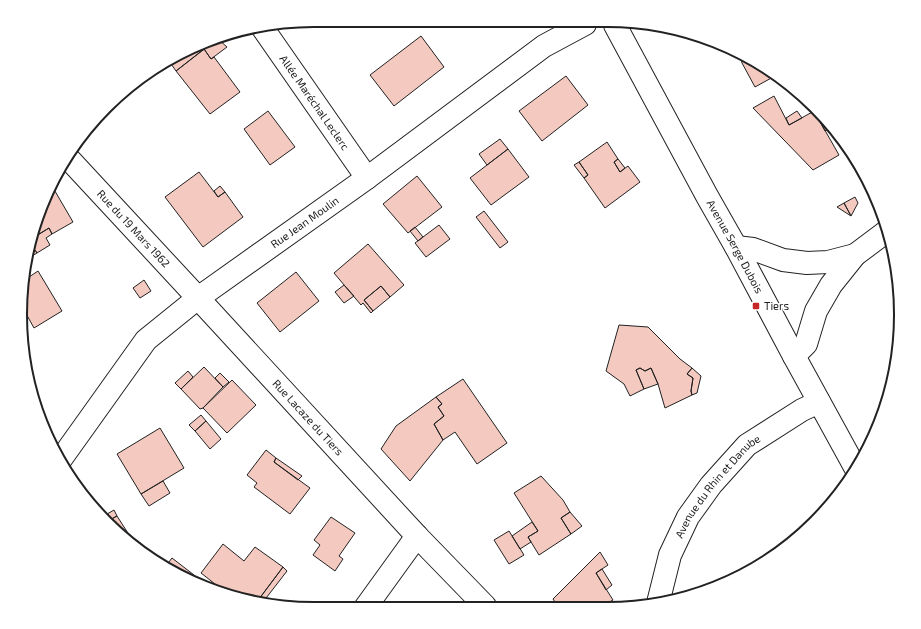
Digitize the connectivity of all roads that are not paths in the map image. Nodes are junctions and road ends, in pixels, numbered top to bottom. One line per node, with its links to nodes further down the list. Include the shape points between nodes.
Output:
1 (579, 27): 5 (street, Rue Jean Moulin, via 544,46)
2 (616, 28): 7 (street, Avenue Serge Dubois)
3 (265, 31): 5 (street, Allée Maréchal Leclerc)
4 (71, 162): 9 (street, Rue du 19 Mars 1962)
5 (367, 178): 9 (street, Rue Jean Moulin)
6 (882, 234): 8 (street)
7 (736, 247): 8 (street, via 753,249 783,260 807,263 828,262); 10 (street, Avenue Serge Dubois)
8 (855, 255): 10 (street, via 831,285 816,311 806,344)
9 (198, 298): 12 (street, Rue Jean Moulin, via 146,340); 14 (street, Rue Lacaze du Tiers)
10 (794, 356): 11 (street, Avenue Serge Dubois)
11 (819, 402): 13 (street, Avenue Serge Dubois); 15 (street, Avenue du Rhin et Danube, via 747,445 711,485 688,517 670,555)
12 (64, 455)
13 (852, 463)
14 (418, 536): 16 (street); 17 (street, Rue Lacaze du Tiers)
15 (660, 597)
16 (369, 602)
17 (481, 602)

